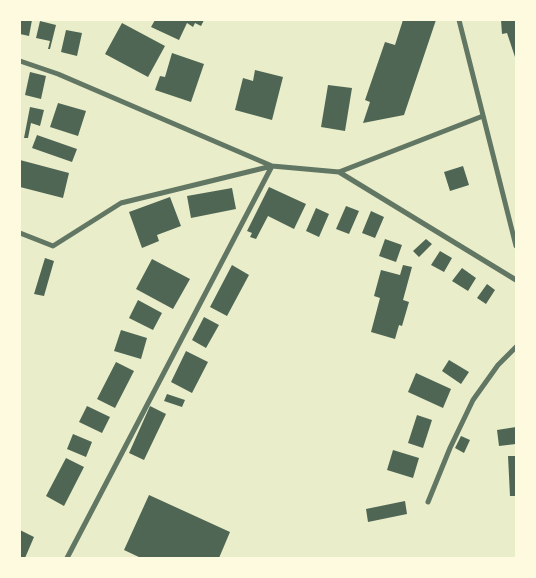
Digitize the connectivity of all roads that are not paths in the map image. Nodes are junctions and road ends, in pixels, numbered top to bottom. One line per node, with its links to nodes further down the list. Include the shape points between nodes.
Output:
1 (459, 20): 3 (street)
2 (20, 61): 4 (street, via 58,74)
3 (483, 116): 5 (street); 7 (street)
4 (272, 166): 5 (street); 6 (street, via 121,202 53,246); 11 (street)
5 (339, 172): 8 (street)
6 (20, 234)
7 (516, 246)
8 (516, 280)
9 (516, 348): 10 (street, via 498,365 473,400)
10 (428, 502)
11 (67, 558)

